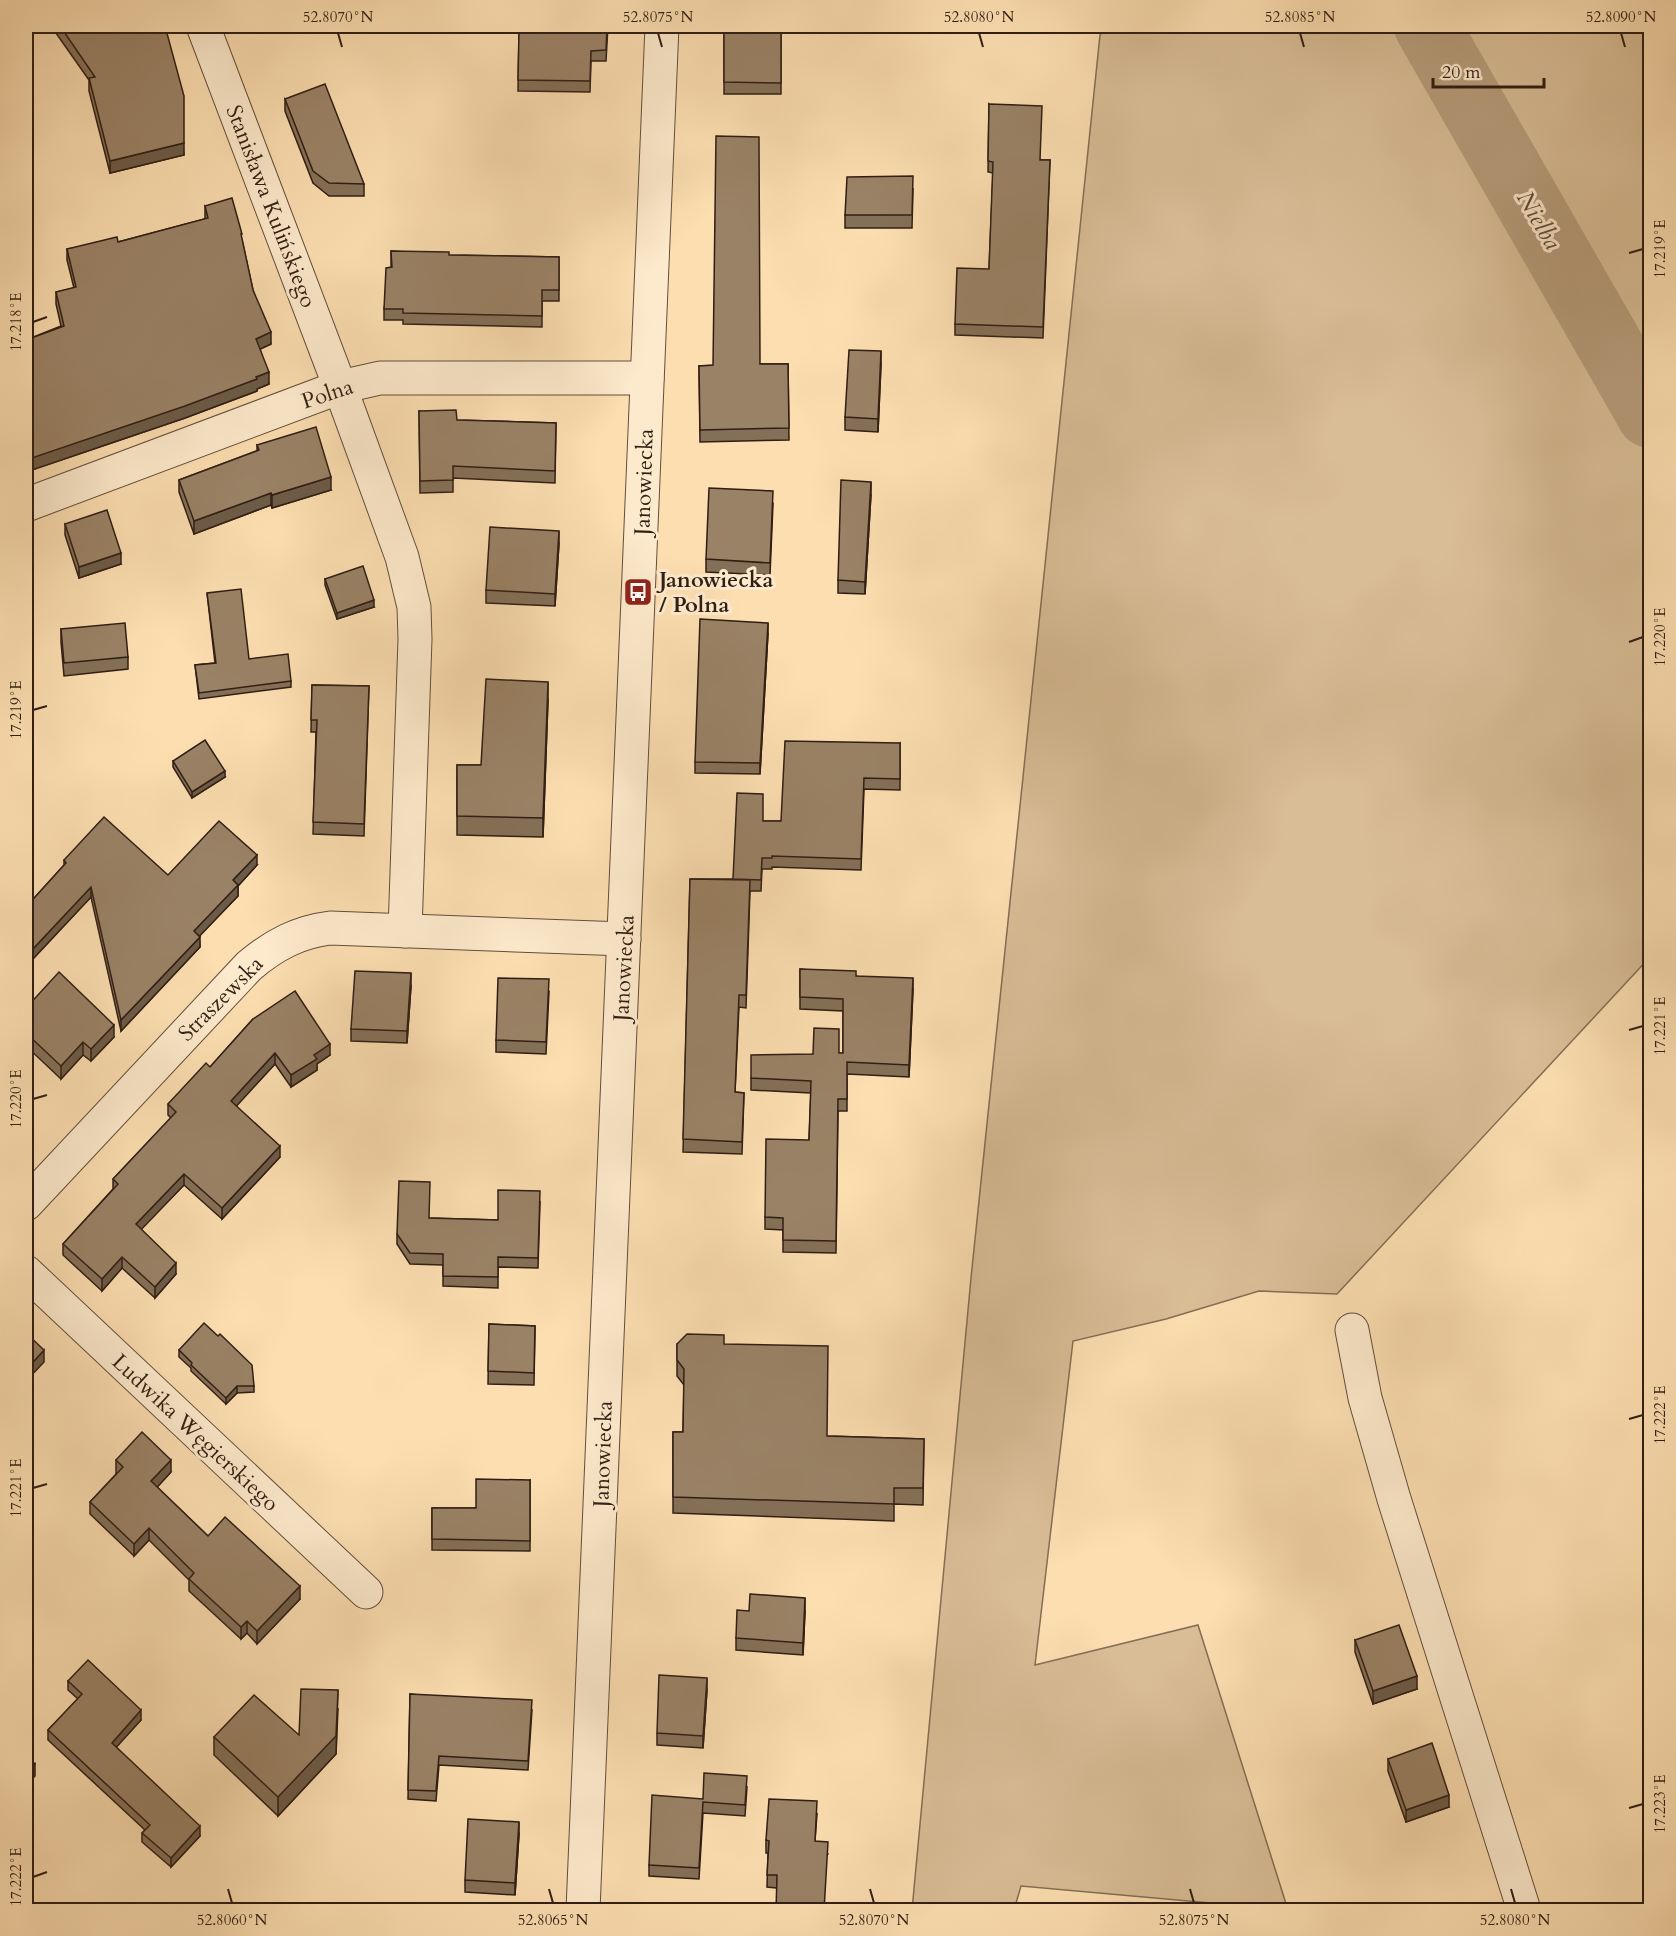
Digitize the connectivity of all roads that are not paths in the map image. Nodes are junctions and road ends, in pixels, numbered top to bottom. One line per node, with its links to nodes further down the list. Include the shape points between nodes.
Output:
1 (203, 26): 4 (street, Stanisława Kulińskiego)
2 (662, 26): 3 (street, Janowiecka)
3 (647, 378): 4 (street, Polna, via 380,378); 7 (street, Janowiecka)
4 (340, 387): 5 (street, Polna); 6 (street, Stanisława Kulińskiego, via 402,558 414,607)
5 (26, 505)
6 (405, 931): 7 (street, Straszewska); 8 (street, Straszewska, via 313,930 265,952)
7 (624, 939): 12 (street, Janowiecka)
8 (26, 1204)
9 (26, 1272): 11 (street, Ludwika Węgierskiego)
10 (1352, 1330): 13 (street, via 1365,1398 1394,1499)
11 (366, 1592)
12 (584, 1911)
13 (1524, 1911)

